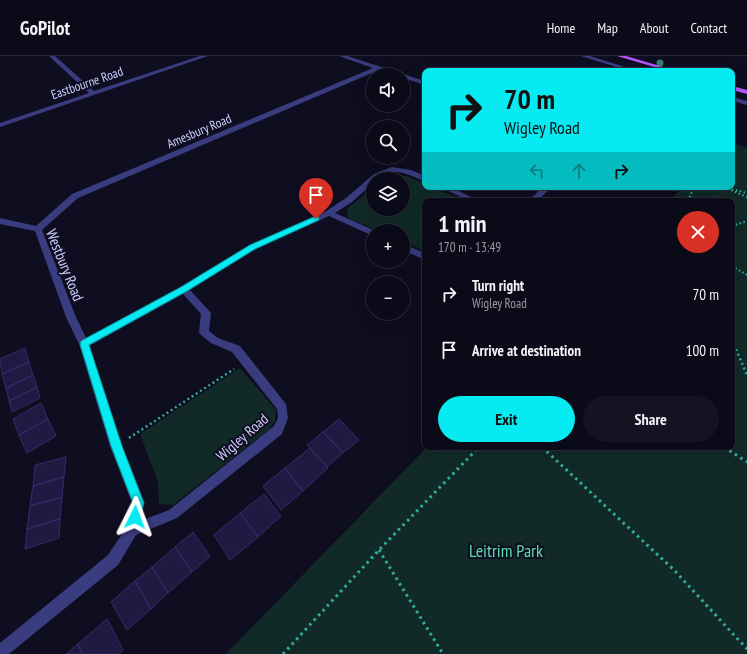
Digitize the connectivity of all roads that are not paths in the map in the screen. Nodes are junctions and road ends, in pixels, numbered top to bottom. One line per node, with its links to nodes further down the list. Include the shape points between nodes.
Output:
1 (52, 56): 14 (street)
2 (204, 56): 14 (street, Eastbourne Road)
3 (342, 56): 6 (street)
4 (584, 56): 7 (street)
5 (620, 56): 8 (main road)
6 (378, 68)
7 (625, 68)
8 (663, 68)
9 (366, 73): 25 (street, Amesbury Road, via 76,196)
10 (410, 79): 11 (street)
11 (422, 83)
12 (735, 89): 13 (main road)
13 (747, 92)
14 (92, 93): 17 (street, Eastbourne Road)
15 (735, 100): 16 (street)
16 (747, 104)
17 (0, 125)
18 (422, 178): 23 (street, via 392,169 377,176)
19 (451, 190): 21 (street)
20 (545, 190): 22 (street)
21 (469, 198)
22 (535, 198)
23 (329, 213): 26 (street); 29 (street, via 253,247)
24 (0, 221): 25 (street, Westbury Road)
25 (38, 229): 30 (street, Westbury Road, via 71,317)
26 (366, 230)
27 (410, 250): 28 (street)
28 (422, 256)
29 (184, 289): 30 (street); 31 (street, Wigley Road, via 206,313 204,332 216,342 226,343 236,349 282,407 283,418 278,430 173,514)
30 (84, 344): 31 (street, via 116,446 138,503)
31 (132, 531): 32 (street, via 113,560)
32 (0, 652)

